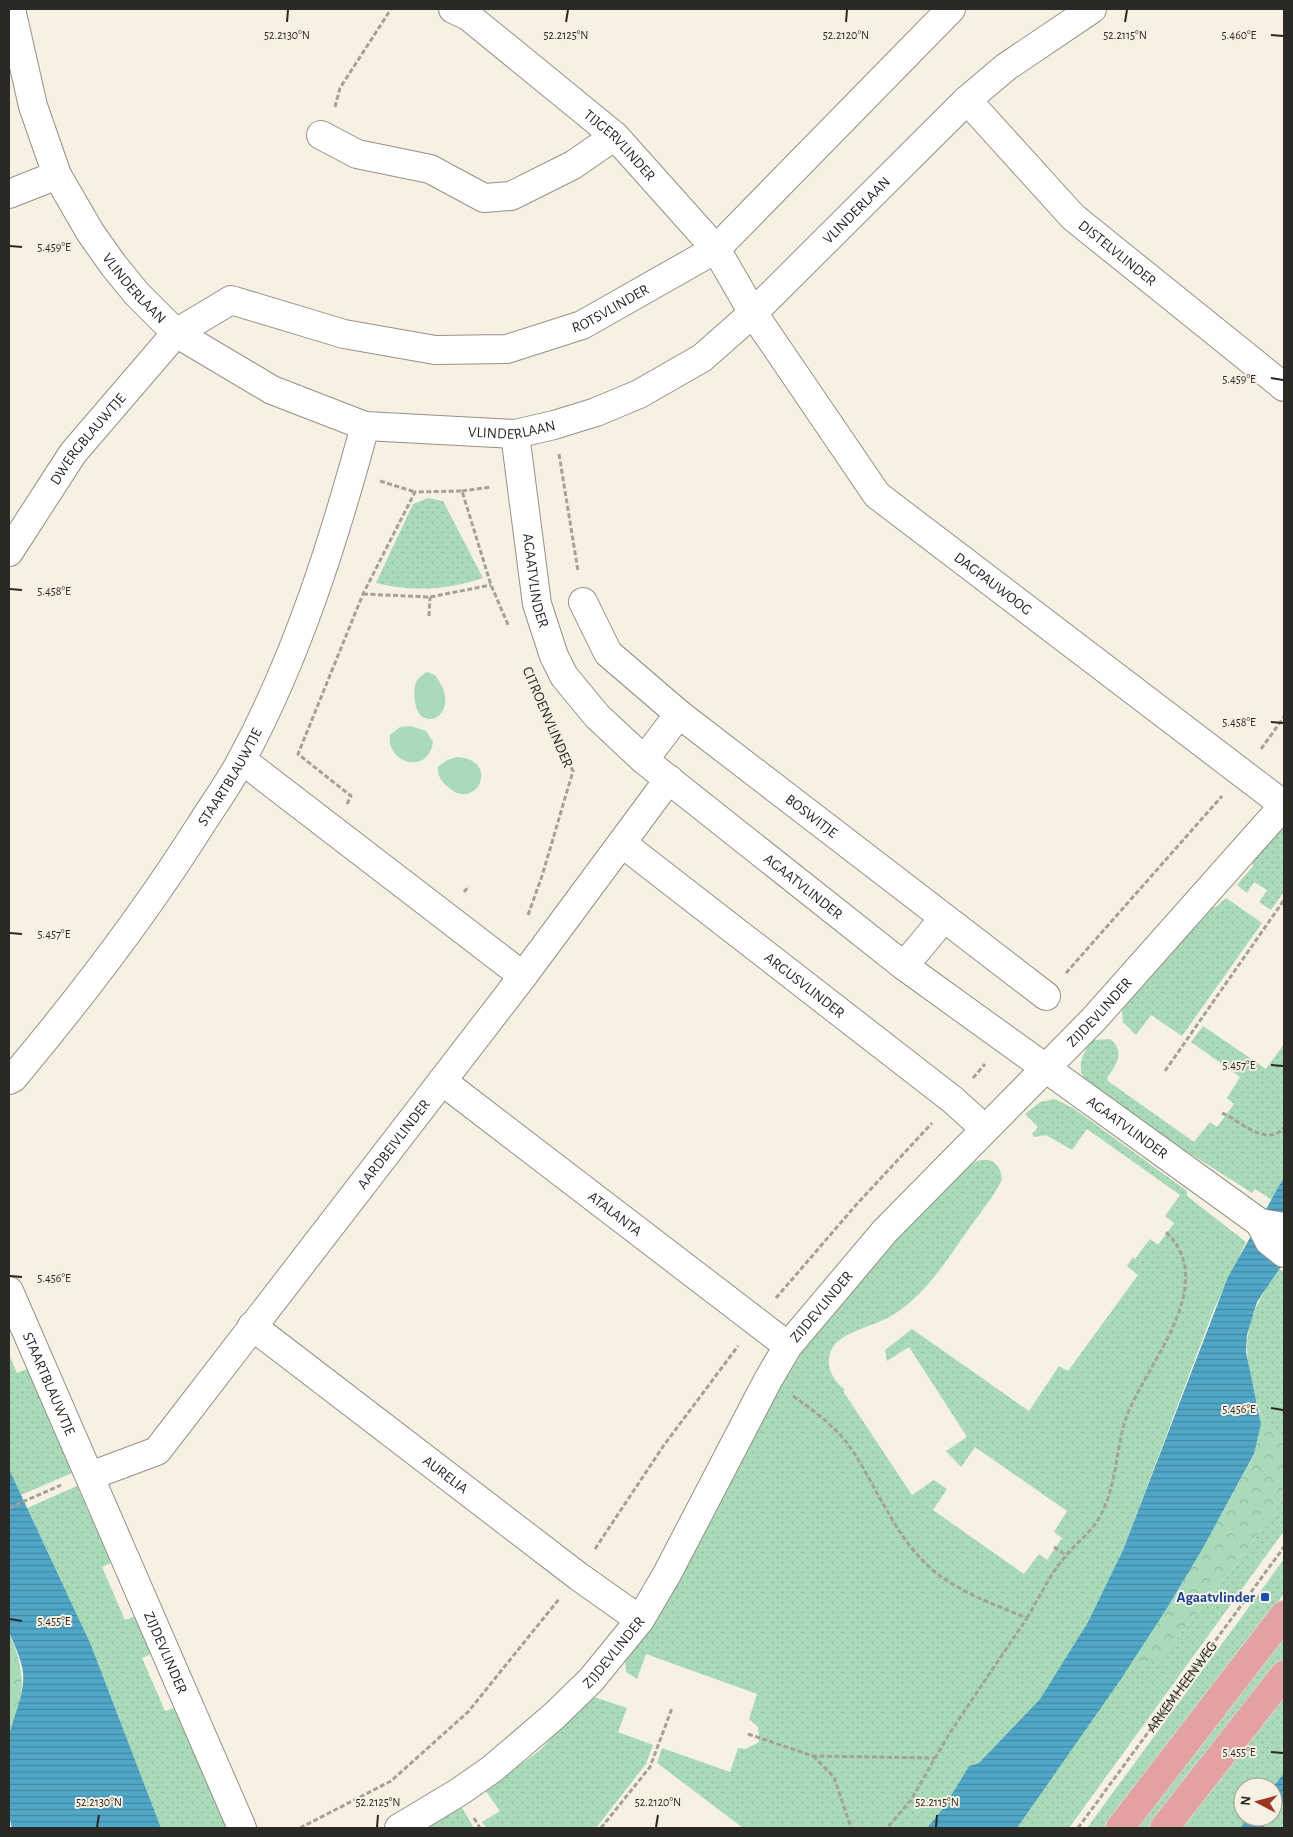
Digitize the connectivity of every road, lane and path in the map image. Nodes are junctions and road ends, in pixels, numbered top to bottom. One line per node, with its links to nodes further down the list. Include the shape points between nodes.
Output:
1 (11, 9): 6 (street, VLINDERLAAN)
2 (391, 9): 8 (path, via 340,88 338,102)
3 (951, 9): 12 (street, ROTSVLINDER)
4 (1092, 9): 7 (street, VLINDERLAAN, via 1006,67)
5 (465, 11): 9 (street, TIJGERVLINDER)
6 (14, 46): 10 (street, VLINDERLAAN)
7 (967, 100): 13 (street, VLINDERLAAN); 15 (street, DISTELVLINDER, via 1073,217)
8 (321, 135): 9 (street, via 358,154 430,169 484,198 511,196 573,164)
9 (616, 136): 12 (street, TIJGERVLINDER)
10 (57, 174): 11 (street); 14 (street, VLINDERLAAN, via 114,266)
11 (9, 194)
12 (716, 249): 13 (street, TIJGERVLINDER); 14 (street, ROTSVLINDER, via 582,325 508,349 435,350 344,334 231,300)
13 (753, 313): 16 (street, VLINDERLAAN, via 702,358 639,394); 31 (street, DAGPAUWOOG, via 877,495)
14 (176, 333): 17 (street, VLINDERLAAN, via 272,390); 19 (street, DWERGBLAUWTJE, via 73,453)
15 (1284, 387)
16 (554, 425): 18 (street, VLINDERLAAN); 23 (path)
17 (365, 426): 18 (street, VLINDERLAAN); 29 (street, STAARTBLAUWTJE, via 313,596 286,667)
18 (515, 434): 30 (street, AGAATVLINDER, via 537,604 554,656 580,697)
19 (9, 552)
20 (491, 586): 21 (path, via 462,492 415,492); 22 (path); 25 (path)
21 (363, 594): 22 (path); 33 (path, via 298,754)
22 (430, 597): 24 (path)
23 (583, 602): 27 (street, BOSWITJE, via 608,653)
24 (429, 616)
25 (510, 630)
26 (542, 700): 37 (path, CITROENVLINDER, via 573,771)
27 (679, 714): 30 (street); 38 (street, BOSWITJE)
28 (1284, 717): 31 (path)
29 (242, 760): 40 (street); 45 (street, STAARTBLAUWTJE, via 166,879 111,956 52,1032)
30 (644, 760): 32 (street, AGAATVLINDER)
31 (1242, 774): 34 (street, DAGPAUWOOG); 41 (path)
32 (669, 779): 35 (street, AARDBEIVLINDER); 39 (street, AGAATVLINDER)
33 (351, 796)
34 (1284, 805): 43 (street, ZIJDEVLINDER)
35 (623, 844): 40 (street, AARDBEIVLINDER); 47 (street, ARGUSVLINDER)
36 (1284, 900): 44 (path)
37 (526, 918)
38 (944, 919): 39 (street); 41 (street, BOSWITJE)
39 (904, 966): 42 (street, AGAATVLINDER)
40 (523, 976): 46 (street, AARDBEIVLINDER)
41 (1046, 996)
42 (1005, 1040): 43 (street, AGAATVLINDER); 47 (path)
43 (1046, 1070): 50 (street, ZIJDEVLINDER); 51 (street, AGAATVLINDER)
44 (1165, 1071)
45 (9, 1080)
46 (442, 1081): 55 (street, ATALANTA); 56 (street, AARDBEIVLINDER)
47 (954, 1100): 50 (street, ARGUSVLINDER); 55 (path, via 856,1204)
48 (1222, 1112): 49 (path, via 1263,1135 1272,1135)
49 (1284, 1128)
50 (985, 1129): 57 (street, ZIJDEVLINDER, via 886,1231)
51 (1261, 1219): 53 (street, AGAATVLINDER, via 1268,1241)
52 (1166, 1232): 64 (path, via 1178,1244 1186,1275 1175,1325 1133,1398 1108,1498 1097,1520)
53 (1284, 1253)
54 (9, 1291): 59 (street, STAARTBLAUWTJE)
55 (756, 1321): 57 (street, ATALANTA); 65 (path, via 664,1445)
56 (252, 1326): 59 (street, AARDBEIVLINDER, via 157,1452); 65 (street, AURELIA)
57 (788, 1346): 58 (street, ZIJDEVLINDER)
58 (768, 1380): 67 (path, via 818,1414 834,1429 859,1461 906,1540 935,1571 955,1586); 68 (street, ZIJDEVLINDER)
59 (90, 1476): 74 (street, ZIJDEVLINDER)
60 (55, 1488): 61 (path)
61 (9, 1508)
62 (1054, 1547): 64 (path)
63 (1284, 1547): 80 (path, ARKEMHEENWEG)
64 (1066, 1555): 67 (path)
65 (578, 1576): 68 (street, AURELIA); 75 (path, via 468,1712 390,1781)
66 (1284, 1615): 81 (main road)
67 (1026, 1618): 73 (path)
68 (640, 1620): 76 (street, ZIJDEVLINDER, via 591,1680 520,1746 459,1792)
69 (1284, 1675): 82 (main road)
70 (672, 1708): 77 (path, via 650,1767)
71 (748, 1734): 72 (path)
72 (813, 1756): 73 (path); 78 (path, via 834,1778)
73 (935, 1758): 79 (path, via 911,1800)
74 (242, 1828)
75 (300, 1828)
76 (399, 1828)
77 (601, 1828)
78 (851, 1828)
79 (887, 1828)
80 (1078, 1828)
81 (1120, 1828)
82 (1164, 1828)

